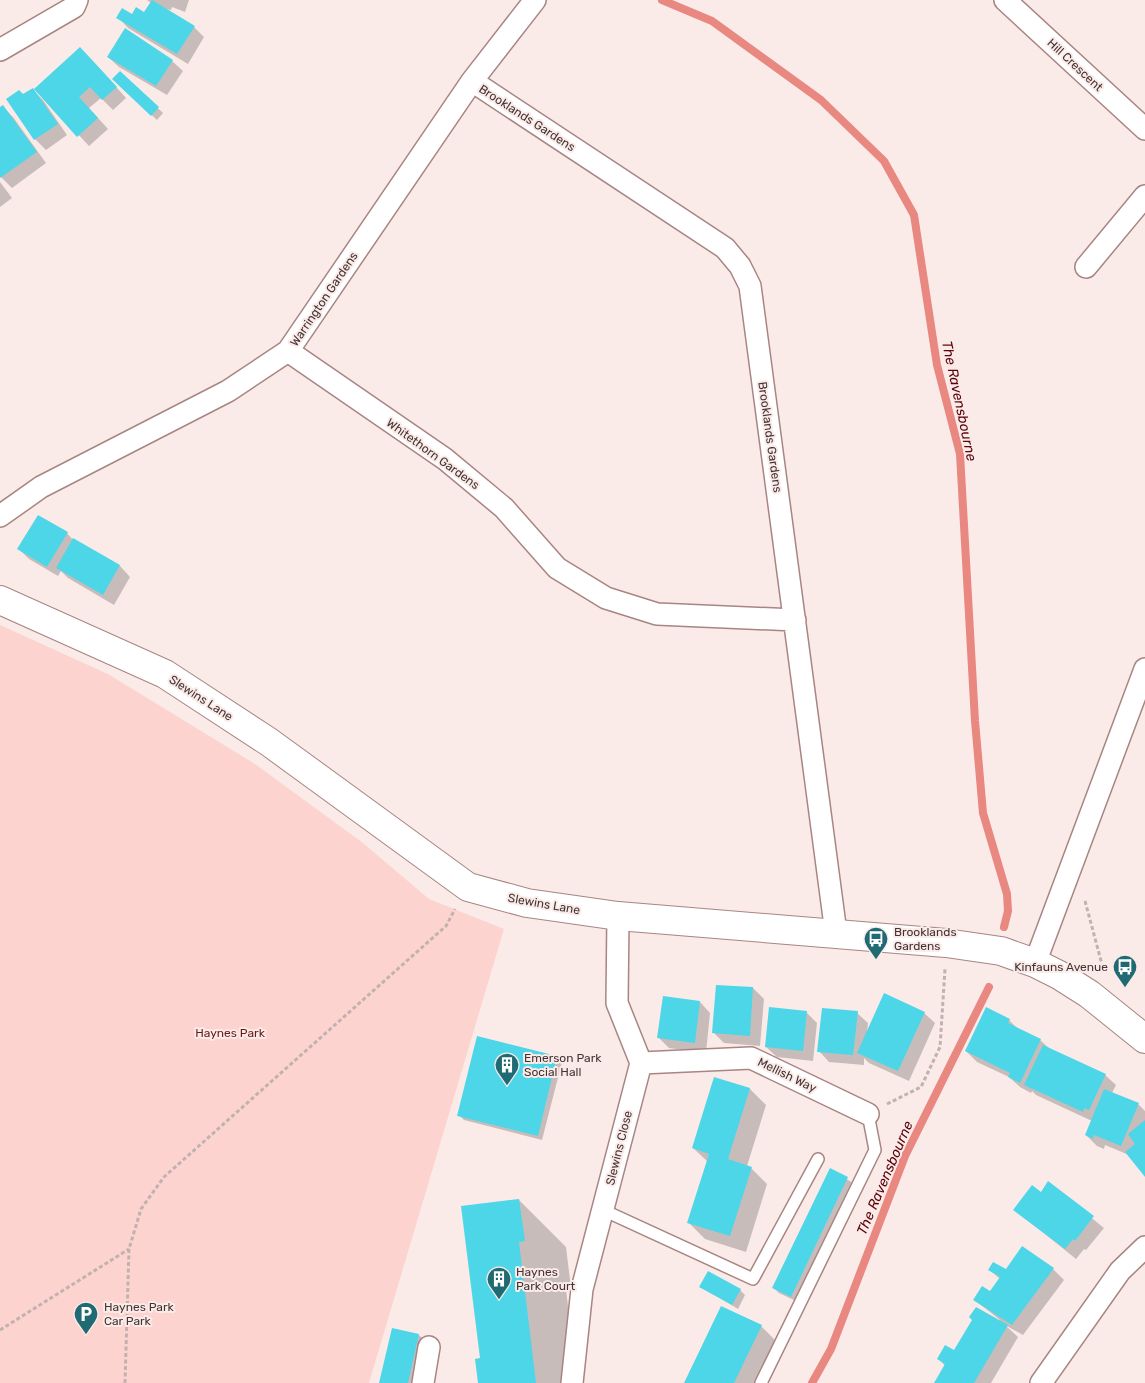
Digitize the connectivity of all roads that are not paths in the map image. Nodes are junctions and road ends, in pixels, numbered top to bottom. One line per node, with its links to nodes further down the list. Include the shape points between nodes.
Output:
1 (535, 0): 5 (street, Warrington Gardens)
2 (1005, 0): 6 (street, Hill Crescent)
3 (71, 2): 4 (street)
4 (0, 50)
5 (472, 81): 9 (street, Warrington Gardens); 12 (street, Brooklands Gardens, via 725,248 740,266 750,286)
6 (1145, 129)
7 (1145, 196): 8 (street)
8 (1086, 267)
9 (288, 352): 10 (street, Warrington Gardens, via 228,391 41,487); 12 (street, Whitethorn Gardens, via 445,459 504,508 557,568 606,598 657,614)
10 (0, 516)
11 (0, 600): 14 (street, Slewins Lane, via 165,674 268,742 468,887 527,904)
12 (795, 620): 15 (street, Brooklands Gardens)
13 (1144, 671): 16 (street)
14 (618, 916): 15 (street, Slewins Lane); 18 (street, via 617,1003)
15 (836, 934): 16 (street, Slewins Lane, via 946,943 1001,951)
16 (1036, 963): 17 (street, Slewins Lane, via 1059,975)
17 (1145, 1039)
18 (641, 1063): 19 (street, Mellish Way, via 751,1058); 21 (street, Slewins Close)
19 (868, 1114): 26 (lane, via 875,1150)
20 (818, 1159): 21 (lane, via 753,1280)
21 (603, 1210): 25 (street, Slewins Close, via 582,1289)
22 (1145, 1247): 27 (street, via 1120,1271)
23 (429, 1347): 24 (street)
24 (423, 1383)
25 (572, 1383)
26 (761, 1383)
27 (1041, 1383)

